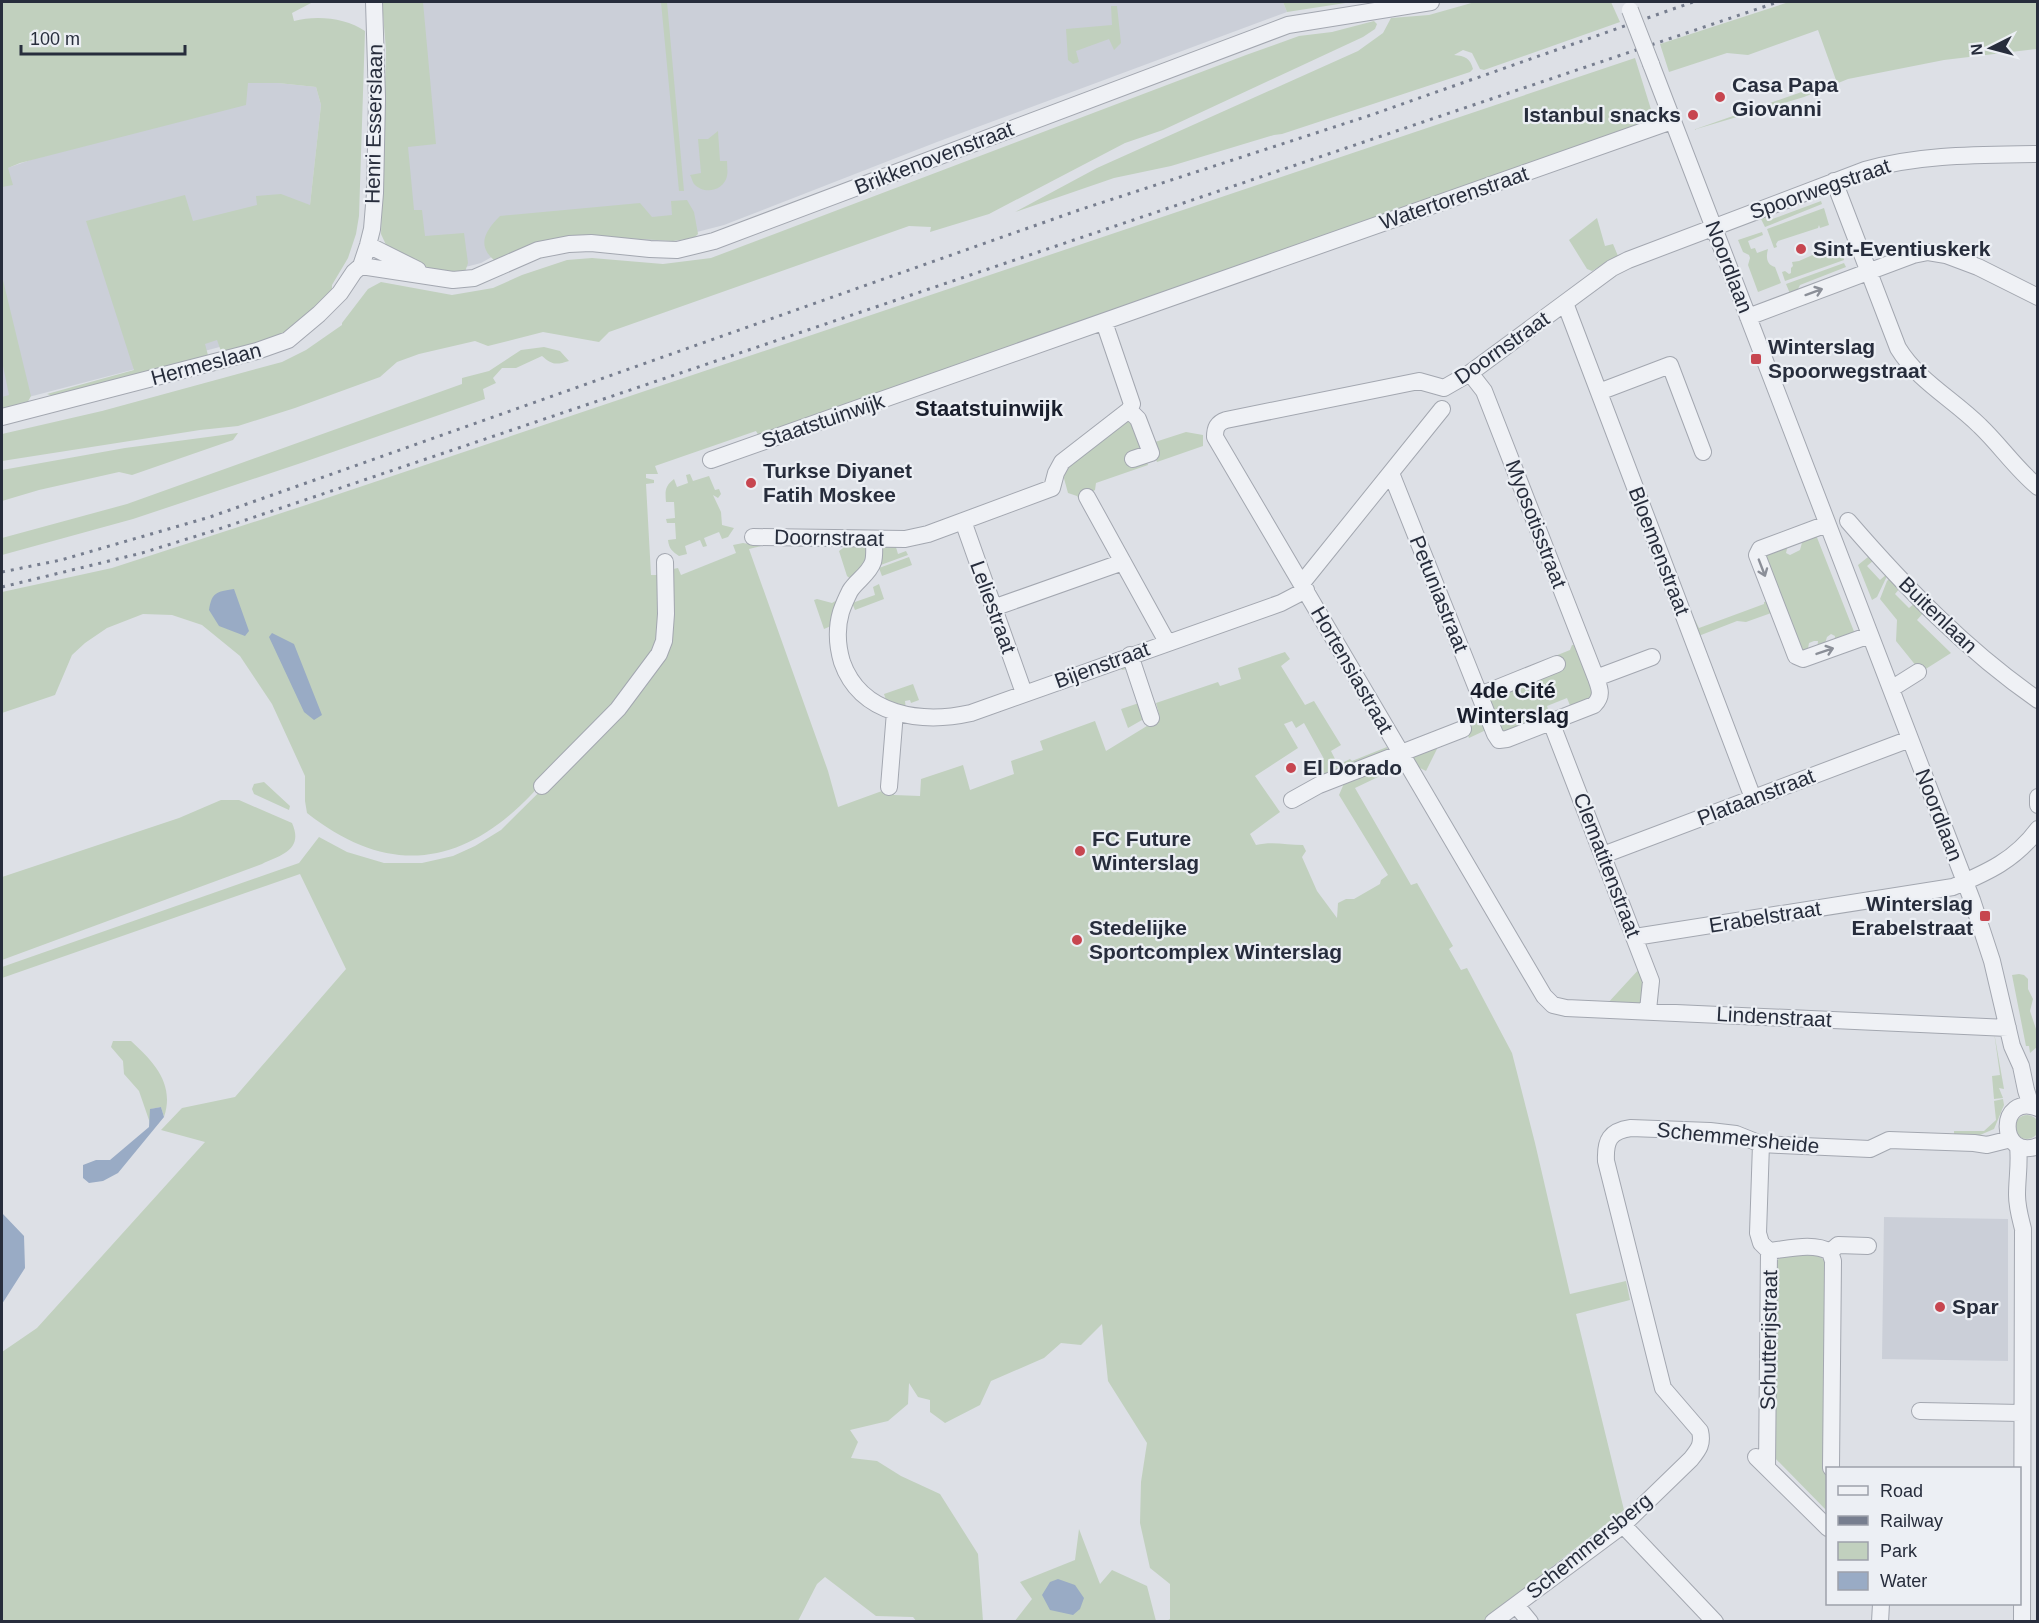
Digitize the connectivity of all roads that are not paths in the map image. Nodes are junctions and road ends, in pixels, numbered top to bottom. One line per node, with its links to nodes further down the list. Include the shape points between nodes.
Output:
1 (374, 2): 8 (street, Henri Esserslaan, via 376,157)
2 (1431, 2): 12 (street, Brikkenovenstraat, via 1287,25 714,241 677,249 569,244 538,250 474,278)
3 (1628, 4): 4 (street, Noordlaan, bridge)
4 (1672, 121): 7 (street, Noordlaan); 11 (street, Watertorenstraat)
5 (2037, 154): 6 (street, Spoorwegstraat, via 1928,158 1884,165)
6 (1834, 181): 7 (street, Spoorwegstraat); 10 (street)
7 (1713, 228): 14 (street, Doornstraat, via 1612,268); 15 (street, Noordlaan)
8 (368, 245): 9 (street); 12 (street, Brikkenovenstraat)
9 (361, 266): 12 (street, Brikkenovenstraat); 21 (street, Hermeslaan, via 361,278 352,292 332,316 304,336)
10 (1869, 272): 13 (street, via 1913,255 1937,252 1978,267); 15 (street, one-way to 10); 27 (street, via 1898,348 1910,366 1980,426)
11 (1237, 275): 16 (street, Staatstuinwijk)
12 (434, 278)
13 (2037, 297)
14 (1566, 303): 17 (street, Doornstraat); 18 (street, Bloemenstraat)
15 (1748, 317): 31 (street, Noordlaan)
16 (1104, 322): 20 (street, via 1132,404); 25 (street, Staatstuinwijk)
17 (1470, 373): 22 (street, Doornstraat, via 1444,388 1419,381 1226,420 1216,427); 44 (street, Myosotisstraat, via 1484,391)
18 (1599, 392): 23 (street, via 1670,365); 58 (street, Bloemenstraat)
19 (1442, 409): 26 (street, Bijenstraat)
20 (1129, 410): 24 (street, via 1138,419 1151,453); 29 (street, Doornstraat, via 1062,462 1052,488)
21 (2, 417)
22 (1215, 437): 36 (street, Hortensiastraat)
23 (1703, 452)
24 (1133, 459)
25 (711, 460)
26 (1391, 473): 36 (street, Bijenstraat); 47 (street, Petuniastraat)
27 (2037, 487)
28 (1087, 497): 34 (street)
29 (963, 521): 33 (street, Doornstraat, via 905,540); 37 (street, Leliestraat)
30 (1848, 521): 48 (street, Buitenlaan, via 1965,644)
31 (1827, 524): 38 (street, Noordlaan); 38 (street, one-way to 38, via 1760,549 1757,555 1789,638 1796,656 1803,659)
32 (753, 537): 33 (street, Doornstraat)
33 (874, 539): 49 (street, Bijenstraat, via 873,562 850,591 842,611 837,632 839,652 846,672 862,694 881,708)
34 (1123, 561): 37 (street); 39 (street)
35 (665, 562): 55 (street, via 666,614 659,654 618,709)
36 (1304, 586): 39 (street, Bijenstraat, via 1281,603); 54 (street, Hortensiastraat)
37 (993, 608): 46 (street, Leliestraat)
38 (1870, 635): 45 (street, Noordlaan)
39 (1167, 642): 40 (street, Bijenstraat)
40 (1130, 655): 46 (street, Bijenstraat); 50 (street)
41 (1652, 657): 44 (street)
42 (1557, 664): 47 (street)
43 (1918, 672): 45 (street)
44 (1596, 678): 51 (street, via 1601,693 1594,705)
45 (1891, 689): 53 (street, Noordlaan)
46 (1024, 693): 49 (street, Bijenstraat, via 950,717)
47 (1480, 695): 51 (street, Petuniastraat, via 1499,740)
48 (2037, 700)
49 (895, 712): 56 (street)
50 (1151, 718)
51 (1551, 722): 62 (street, Clematitenstraat)
52 (1463, 729): 54 (street, Hortensiastraat)
53 (1910, 739): 58 (street, Plataanstraat); 63 (street, Noordlaan)
54 (1401, 754): 59 (street, Hortensiastraat, via 1319,785); 65 (street, Hortensiastraat)
55 (542, 786)
56 (889, 788)
57 (2037, 797): 60 (street)
58 (1753, 798): 62 (street, Plataanstraat)
59 (1292, 800)
60 (2037, 805)
61 (2037, 829): 63 (street, Erabelstraat, via 2018,852 1999,866)
62 (1603, 855): 64 (street, Clematitenstraat)
63 (1965, 882): 64 (street, Erabelstraat); 67 (street, Noordlaan, via 1992,962)
64 (1635, 937): 66 (street, Clematitenstraat, via 1651,981)
65 (1544, 996): 66 (street, Lindenstraat, via 1553,1005 1566,1008)
66 (1648, 1010): 67 (street, Lindenstraat)
67 (2008, 1028): 68 (street, Noordlaan, via 2021,1066)
68 (2028, 1107): 69 (street, Noordlaan, via 2007,1120)
69 (2021, 1141): 70 (street, Schemmersheide, via 1889,1140 1870,1149); 75 (street)
70 (1761, 1144): 72 (street, Schutterijstraat, via 1758,1233 1761,1243); 76 (street, Schemmersheide, via 1727,1133 1631,1128 1612,1135 1605,1147 1663,1388 1700,1431)
71 (1868, 1246): 73 (street, via 1838,1245)
72 (1770, 1251): 73 (street, via 1796,1248); 80 (street, Schutterijstraat, via 1762,1463)
73 (1830, 1252): 77 (street)
74 (1920, 1411): 75 (street)
75 (2021, 1413): 78 (street)
76 (1702, 1439): 79 (street, Schemmersberg, via 1691,1459)
77 (1831, 1467)
78 (2021, 1495): 87 (street)
79 (1623, 1525): 81 (street, Schemmersberg); 85 (street)
80 (1826, 1527)
81 (1516, 1605): 83 (street, Schemmersberg); 84 (street)
82 (1881, 1605): 86 (street)
83 (1493, 1622)
84 (1530, 1622)
85 (1715, 1622)
86 (1880, 1622)
87 (2022, 1622)

